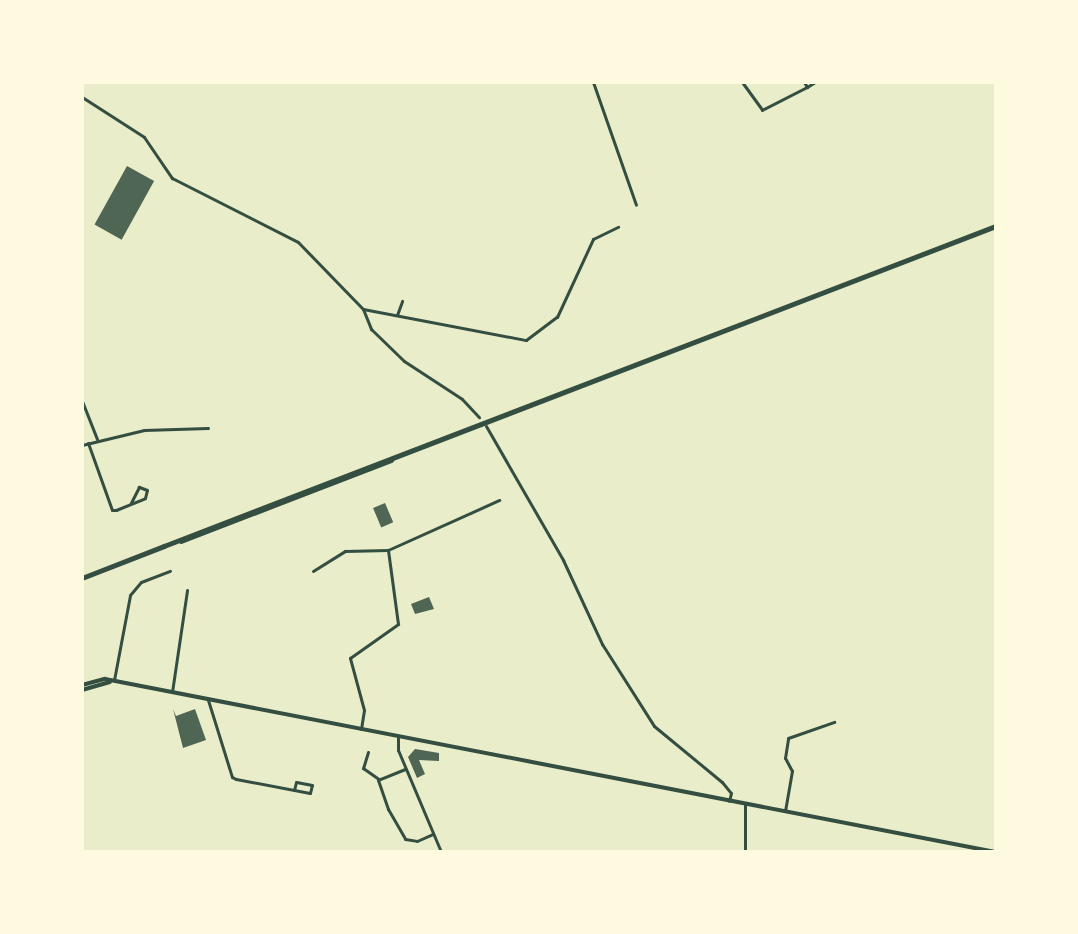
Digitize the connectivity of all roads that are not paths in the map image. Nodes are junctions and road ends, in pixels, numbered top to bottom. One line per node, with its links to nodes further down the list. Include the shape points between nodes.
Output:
1 (593, 82): 7 (street)
2 (741, 82): 5 (street, via 762,111)
3 (804, 82): 5 (street)
4 (815, 82): 5 (street)
5 (807, 87)
6 (82, 97): 11 (street, via 144,137 172,178 298,242)
7 (636, 205)
8 (996, 226): 25 (main road)
9 (618, 227): 12 (street, via 593,239 557,318 532,338 519,341)
10 (402, 301): 12 (street)
11 (363, 309): 12 (street); 14 (street, via 371,329 404,361 462,399)
12 (398, 315)
13 (82, 401): 17 (street)
14 (479, 417)
15 (486, 426): 38 (street, via 563,560 602,644 654,726 722,782 731,793)
16 (208, 428): 17 (street, via 144,430)
17 (97, 439): 18 (street)
18 (88, 443): 19 (street); 21 (street, via 110,507)
19 (82, 445)
20 (499, 500): 22 (street)
21 (131, 503): 21 (street, via 136,489 145,488 146,498)
22 (388, 550): 24 (street, via 357,548); 32 (street, via 398,624 350,658 364,710)
23 (170, 571): 27 (street, via 141,582 130,595)
24 (313, 572)
25 (82, 578)
26 (187, 590): 29 (street)
27 (114, 682): 28 (street, via 97,679); 29 (street)
28 (83, 688)
29 (172, 692): 30 (street)
30 (208, 699): 32 (street); 37 (street, via 232,777)
31 (834, 722): 40 (street, via 788,738 785,758 792,771)
32 (361, 729): 33 (street)
33 (398, 737): 35 (street); 38 (street)
34 (368, 752): 36 (street, via 363,768)
35 (405, 769): 36 (street); 41 (street)
36 (379, 779): 41 (street, via 403,837 415,842)
37 (294, 790): 37 (street, via 296,782 312,785 310,794)
38 (729, 801): 39 (street)
39 (745, 804): 40 (street); 43 (street)
40 (785, 811): 44 (street)
41 (434, 834): 42 (street)
42 (441, 852)
43 (745, 852)
44 (995, 852)

